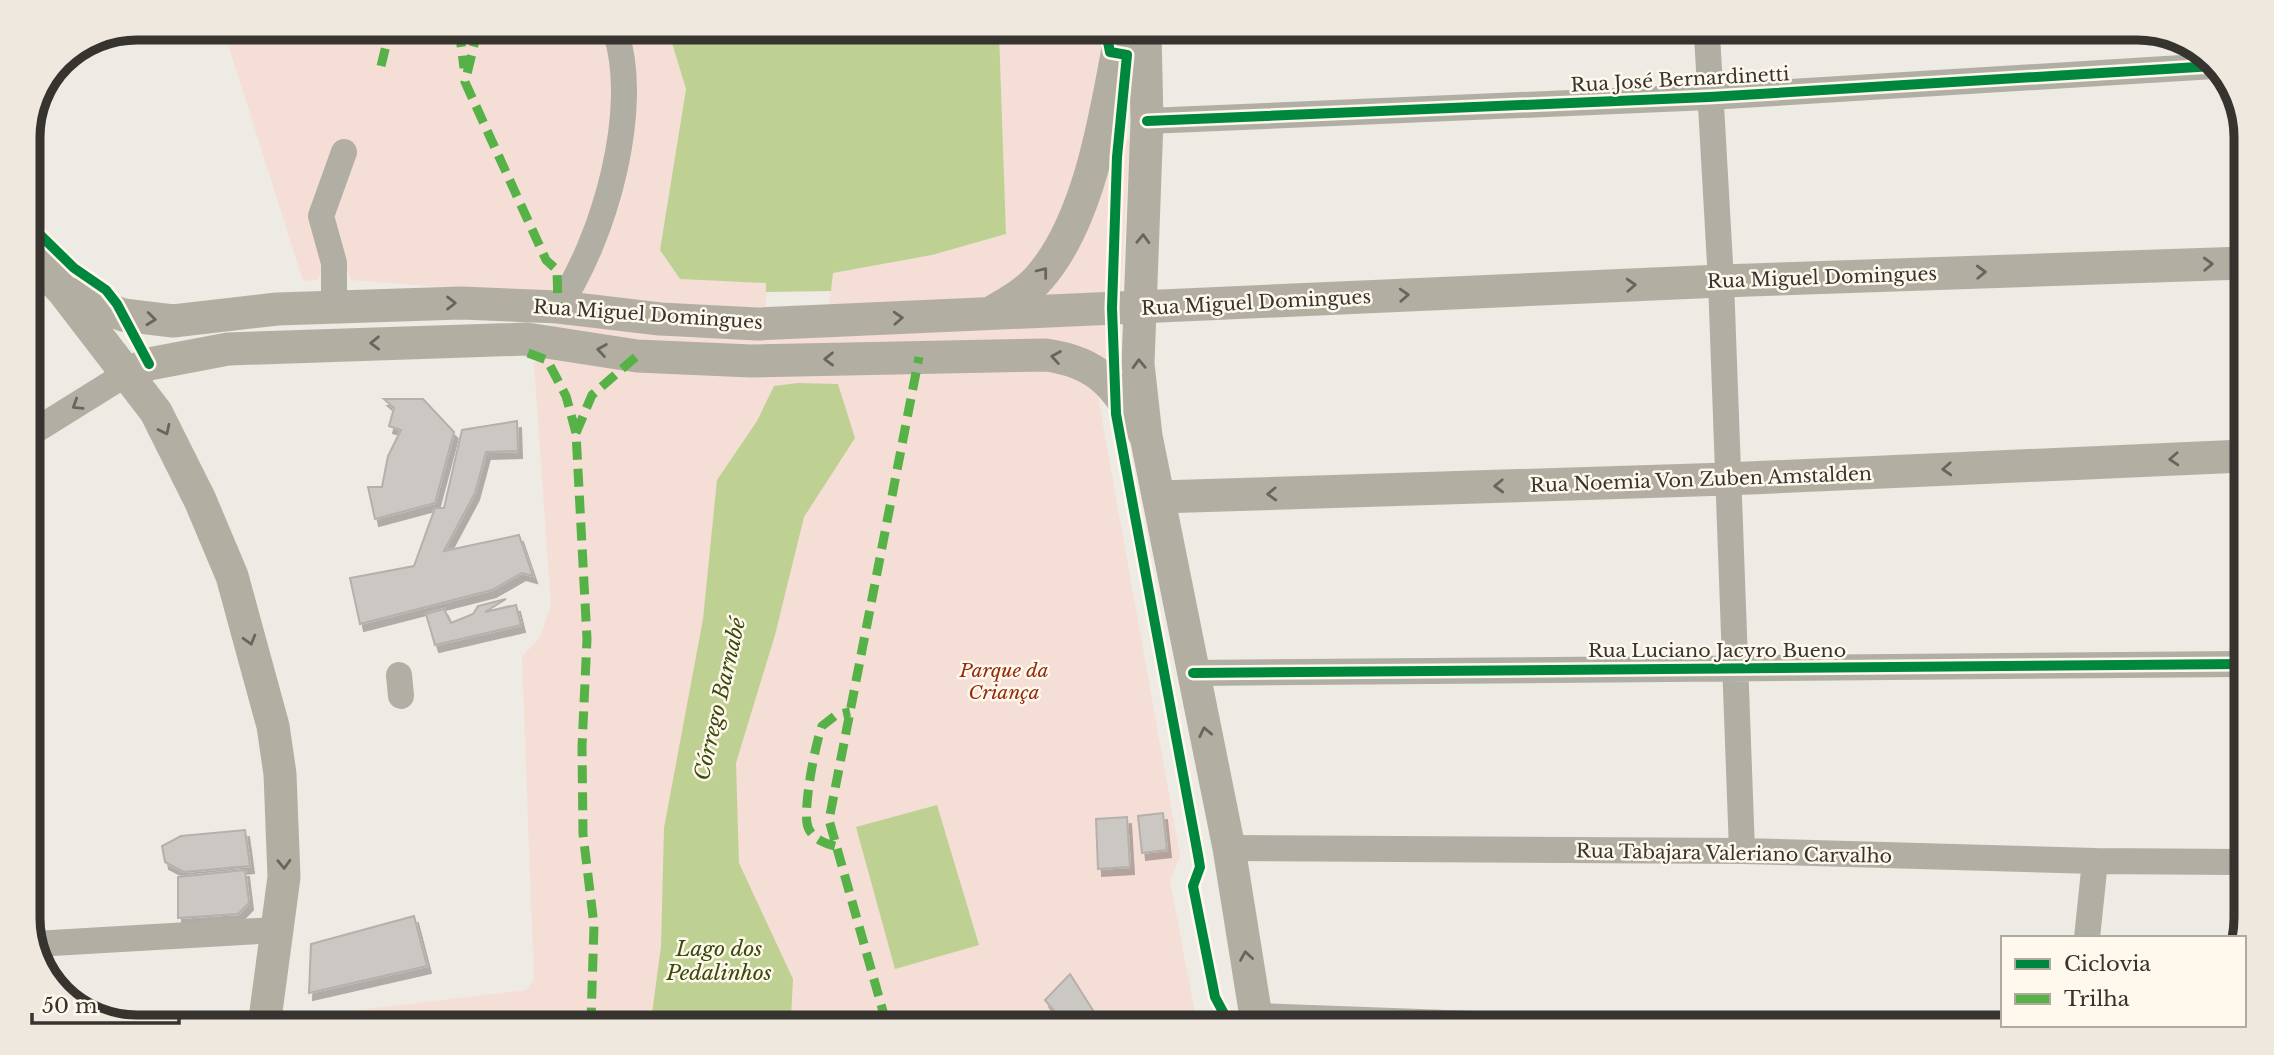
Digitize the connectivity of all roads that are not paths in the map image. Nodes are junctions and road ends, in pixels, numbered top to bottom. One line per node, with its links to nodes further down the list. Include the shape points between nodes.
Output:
1 (616, 40): 14 (street, via 625,97 610,188 576,280)
2 (1119, 40): 16 (main road, one-way to 2, via 1039,279 1064,243 1095,156)
3 (1145, 40): 7 (main road)
4 (1707, 40): 6 (street)
5 (2203, 67): 6 (street, Rua José Bernardinetti)
6 (1709, 97): 7 (street, Rua José Bernardinetti); 11 (street)
7 (1147, 121): 15 (main road, one-way to 7)
8 (344, 152): 13 (street, via 321,216 334,263)
9 (2234, 263): 11 (main road, Rua Miguel Domingues, one-way to 9)
10 (40, 266): 12 (main road)
11 (1721, 281): 15 (main road, Rua Miguel Domingues, one-way to 11); 21 (street)
12 (63, 291): 13 (main road, Rua Miguel Domingues, one-way to 13, via 123,315 161,320); 17 (main road)
13 (334, 306): 14 (main road, Rua Miguel Domingues, one-way to 14)
14 (558, 306): 16 (main road, Rua Miguel Domingues, one-way to 16, via 660,319 757,324)
15 (1140, 307): 16 (main road, Rua Miguel Domingues); 19 (main road, one-way to 15, via 1138,364)
16 (989, 313)
17 (127, 374): 18 (street, Rua Miguel Domingues, one-way to 18); 19 (main road, Rua Miguel Domingues, one-way to 17, via 1116,387 1085,364 1046,355 751,360 637,356 527,339 228,349 149,364); 30 (main road, one-way to 30, via 156,412 232,576 274,726 281,774 284,877)
18 (40, 428)
19 (1146, 436): 22 (main road)
20 (2234, 456): 21 (main road, Rua Noemia Von Zuben Amstalden, one-way to 21)
21 (1727, 479): 22 (main road, Rua Noemia Von Zuben Amstalden, one-way to 22); 24 (street)
22 (1159, 497): 25 (main road)
23 (2234, 664): 24 (street, Rua Luciano Jacyro Bueno)
24 (1735, 667): 25 (street, Rua Luciano Jacyro Bueno); 27 (street)
25 (1193, 673): 26 (main road, one-way to 25)
26 (1229, 848): 27 (street, Rua Tabajara Valeriano Carvalho); 34 (main road, one-way to 26)
27 (1742, 851): 28 (street, Rua Tabajara Valeriano Carvalho)
28 (2095, 862): 29 (street, Rua Tabajara Valeriano Carvalho); 31 (street)
29 (2234, 862)
30 (275, 930): 32 (street); 33 (main road)
31 (2087, 936)
32 (44, 944)
33 (265, 1015)
34 (1255, 1015)

